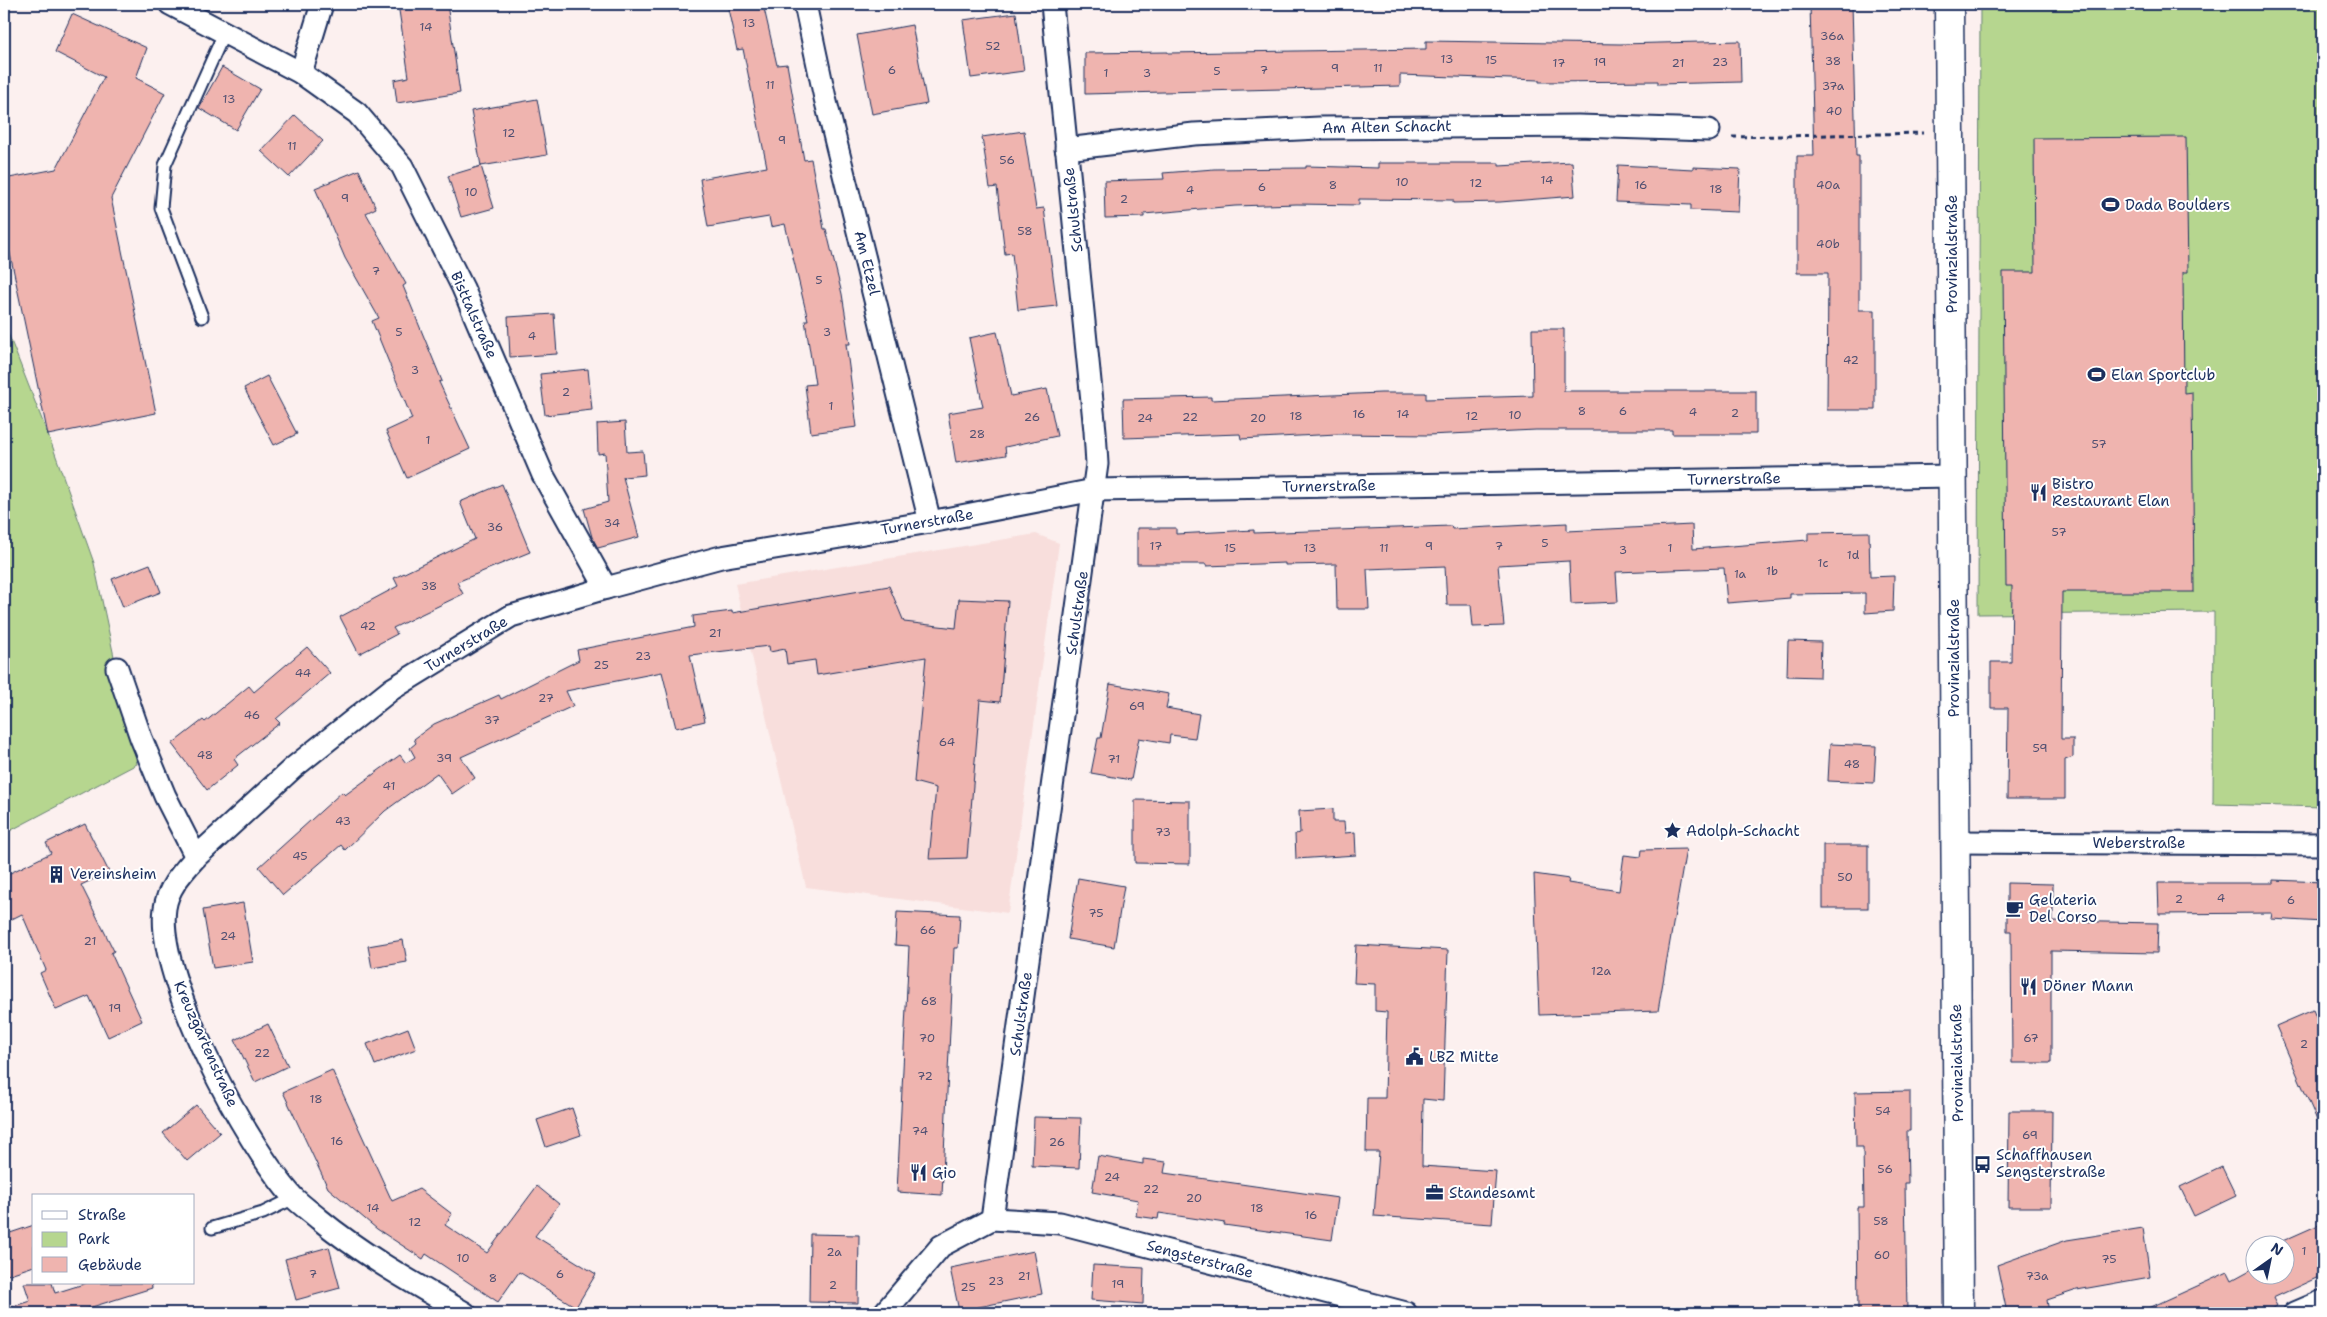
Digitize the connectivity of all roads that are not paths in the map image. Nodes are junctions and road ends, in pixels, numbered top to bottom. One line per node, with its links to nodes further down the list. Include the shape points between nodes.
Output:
1 (170, 4): 6 (street, Bisttalstraße)
2 (322, 4): 7 (street)
3 (805, 4): 13 (street, Am Etzel, via 825,98)
4 (1052, 4): 9 (street, Schulstraße)
5 (1949, 4): 11 (street, Provinzialstraße)
6 (225, 31): 7 (street, Bisttalstraße); 10 (lane, via 165,165 162,185 161,208)
7 (301, 73): 14 (street, Bisttalstraße, via 357,113 402,166 463,288 543,475)
8 (1709, 130): 9 (street, Am Alten Schacht, via 1578,126 1319,128 1194,134)
9 (1066, 149): 12 (street, Schulstraße, via 1095,431 1097,464)
10 (202, 317)
11 (1953, 476): 12 (street, Turnerstraße); 16 (street, Provinzialstraße)
12 (1094, 490): 13 (street, Turnerstraße); 20 (street, Schulstraße)
13 (930, 522): 14 (street, Turnerstraße, via 721,557)
14 (606, 588): 18 (street, Turnerstraße, via 511,616 392,689 293,768)
15 (117, 668): 18 (street, via 140,738)
16 (1955, 842): 17 (street, Weberstraße); 26 (street, Provinzialstraße)
17 (2323, 844)
18 (196, 857): 19 (street, Kreuzgartenstraße, via 174,884 165,906 164,928 170,958 185,1004 239,1120)
19 (294, 1198): 21 (lane, via 263,1213); 23 (street, Kreuzgartenstraße, via 372,1258)
20 (992, 1219): 24 (street, via 941,1246); 25 (street, Sengsterstraße, via 1060,1223)
21 (212, 1228)
22 (2323, 1301): 27 (street)
23 (465, 1313)
24 (884, 1313)
25 (1406, 1313)
26 (1959, 1313)
27 (2295, 1313)

